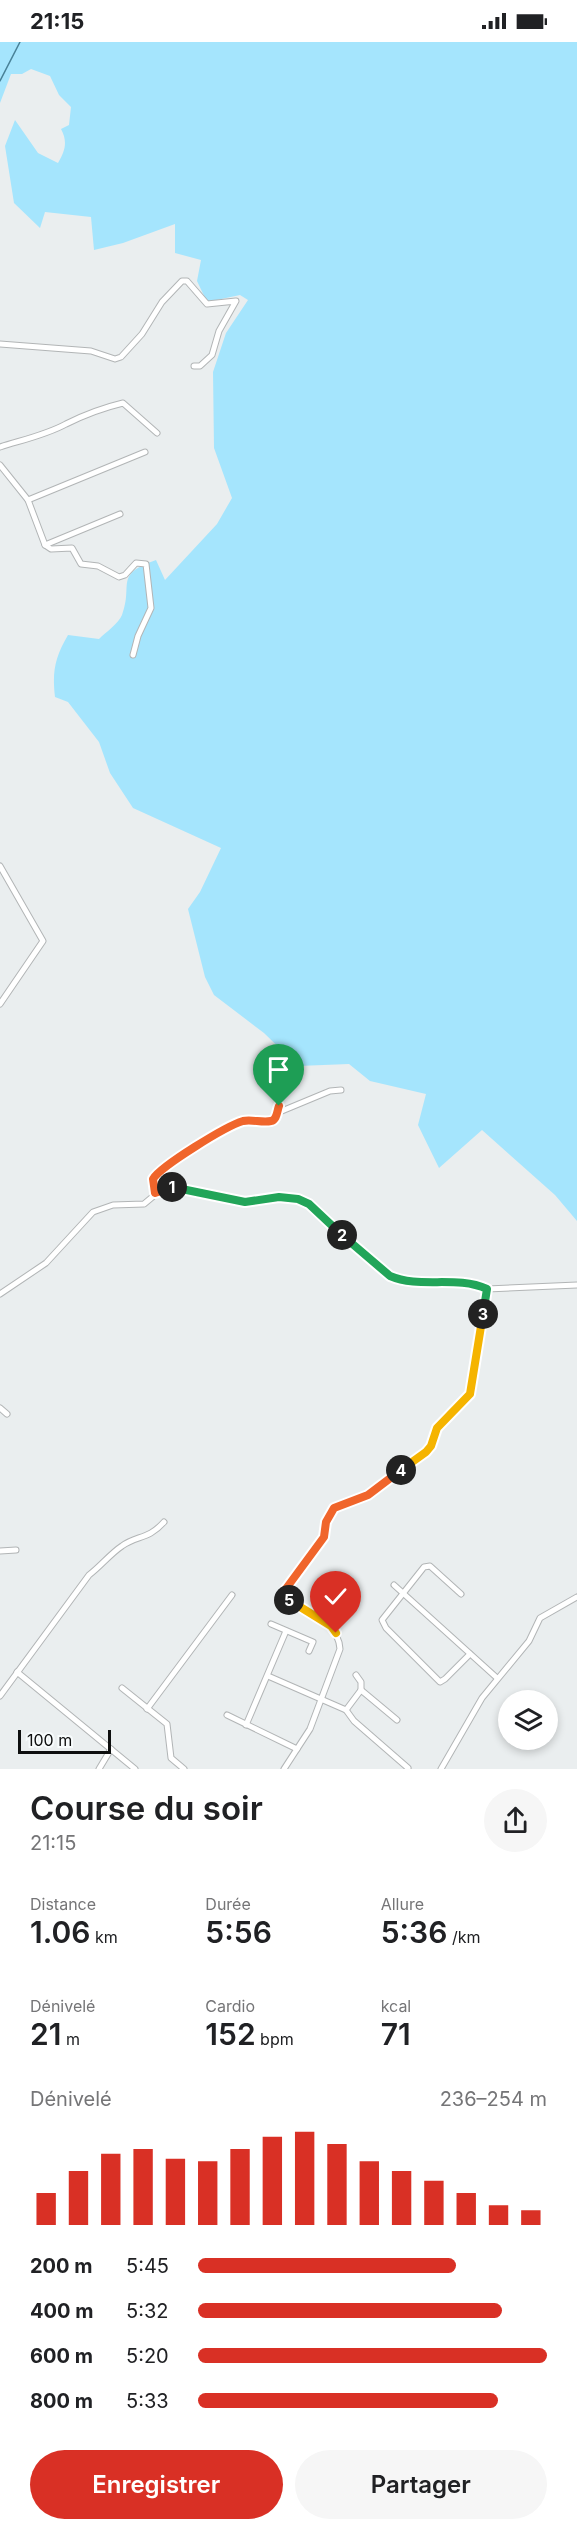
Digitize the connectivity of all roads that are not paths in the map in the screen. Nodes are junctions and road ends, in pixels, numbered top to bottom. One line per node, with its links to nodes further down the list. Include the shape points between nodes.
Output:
1 (0, 344): 2 (street, via 91,351 115,359 130,350 162,302 182,281 187,281 207,304 236,301 219,331 212,355 200,366)
2 (194, 366)
3 (157, 433): 4 (street, via 123,403)
4 (0, 447)
5 (145, 452): 7 (street)
6 (0, 465): 7 (street)
7 (28, 500): 9 (street)
8 (120, 514): 9 (street)
9 (45, 544): 10 (street, via 51,549 72,548 81,564 98,566 119,577 136,563 146,564 151,608)
10 (133, 656)
11 (0, 866): 12 (street, via 43,941)
12 (0, 1004)
13 (340, 1090): 15 (street)
14 (279, 1106): 15 (street)
15 (277, 1113): 16 (street, via 271,1121 244,1121 215,1134 156,1174)
16 (155, 1193): 18 (street, via 175,1186 245,1202 279,1197 298,1199 309,1204 390,1276); 19 (street, via 144,1204 112,1205 93,1212 46,1263)
17 (577, 1285): 18 (street)
18 (487, 1289): 41 (street, via 470,1394 437,1428 426,1452 368,1495 334,1508 324,1537 285,1590 286,1597 331,1626 339,1639 340,1649)
19 (0, 1293)
20 (0, 1408): 21 (street)
21 (7, 1413)
22 (164, 1522): 34 (street, via 148,1536 123,1545 89,1575)
23 (16, 1550): 24 (street)
24 (0, 1551)
25 (394, 1585): 26 (street)
26 (402, 1594): 27 (street, via 424,1567 430,1566); 33 (street); 33 (street, via 385,1615 383,1625 436,1679 446,1680)
27 (461, 1594)
28 (232, 1595): 42 (street)
29 (577, 1597): 37 (street, via 540,1618 529,1641)
30 (271, 1624): 31 (street)
31 (286, 1631): 32 (street, via 313,1642); 36 (street)
32 (309, 1651)
33 (470, 1653): 37 (street)
34 (17, 1672): 40 (street); 47 (street)
35 (356, 1675): 39 (street)
36 (268, 1676): 41 (street); 46 (street)
37 (497, 1678): 54 (street)
38 (123, 1688): 42 (street)
39 (361, 1690): 43 (street); 45 (street)
40 (0, 1696)
41 (323, 1698): 43 (street); 48 (street)
42 (147, 1709): 52 (street, via 167,1724 171,1758)
43 (346, 1710): 49 (street)
44 (226, 1715): 46 (street)
45 (397, 1720)
46 (246, 1725): 48 (street)
47 (111, 1749): 50 (street); 51 (street)
48 (297, 1749): 53 (street)
49 (408, 1768)
50 (99, 1769)
51 (134, 1769)
52 (184, 1769)
53 (284, 1769)
54 (441, 1769)

